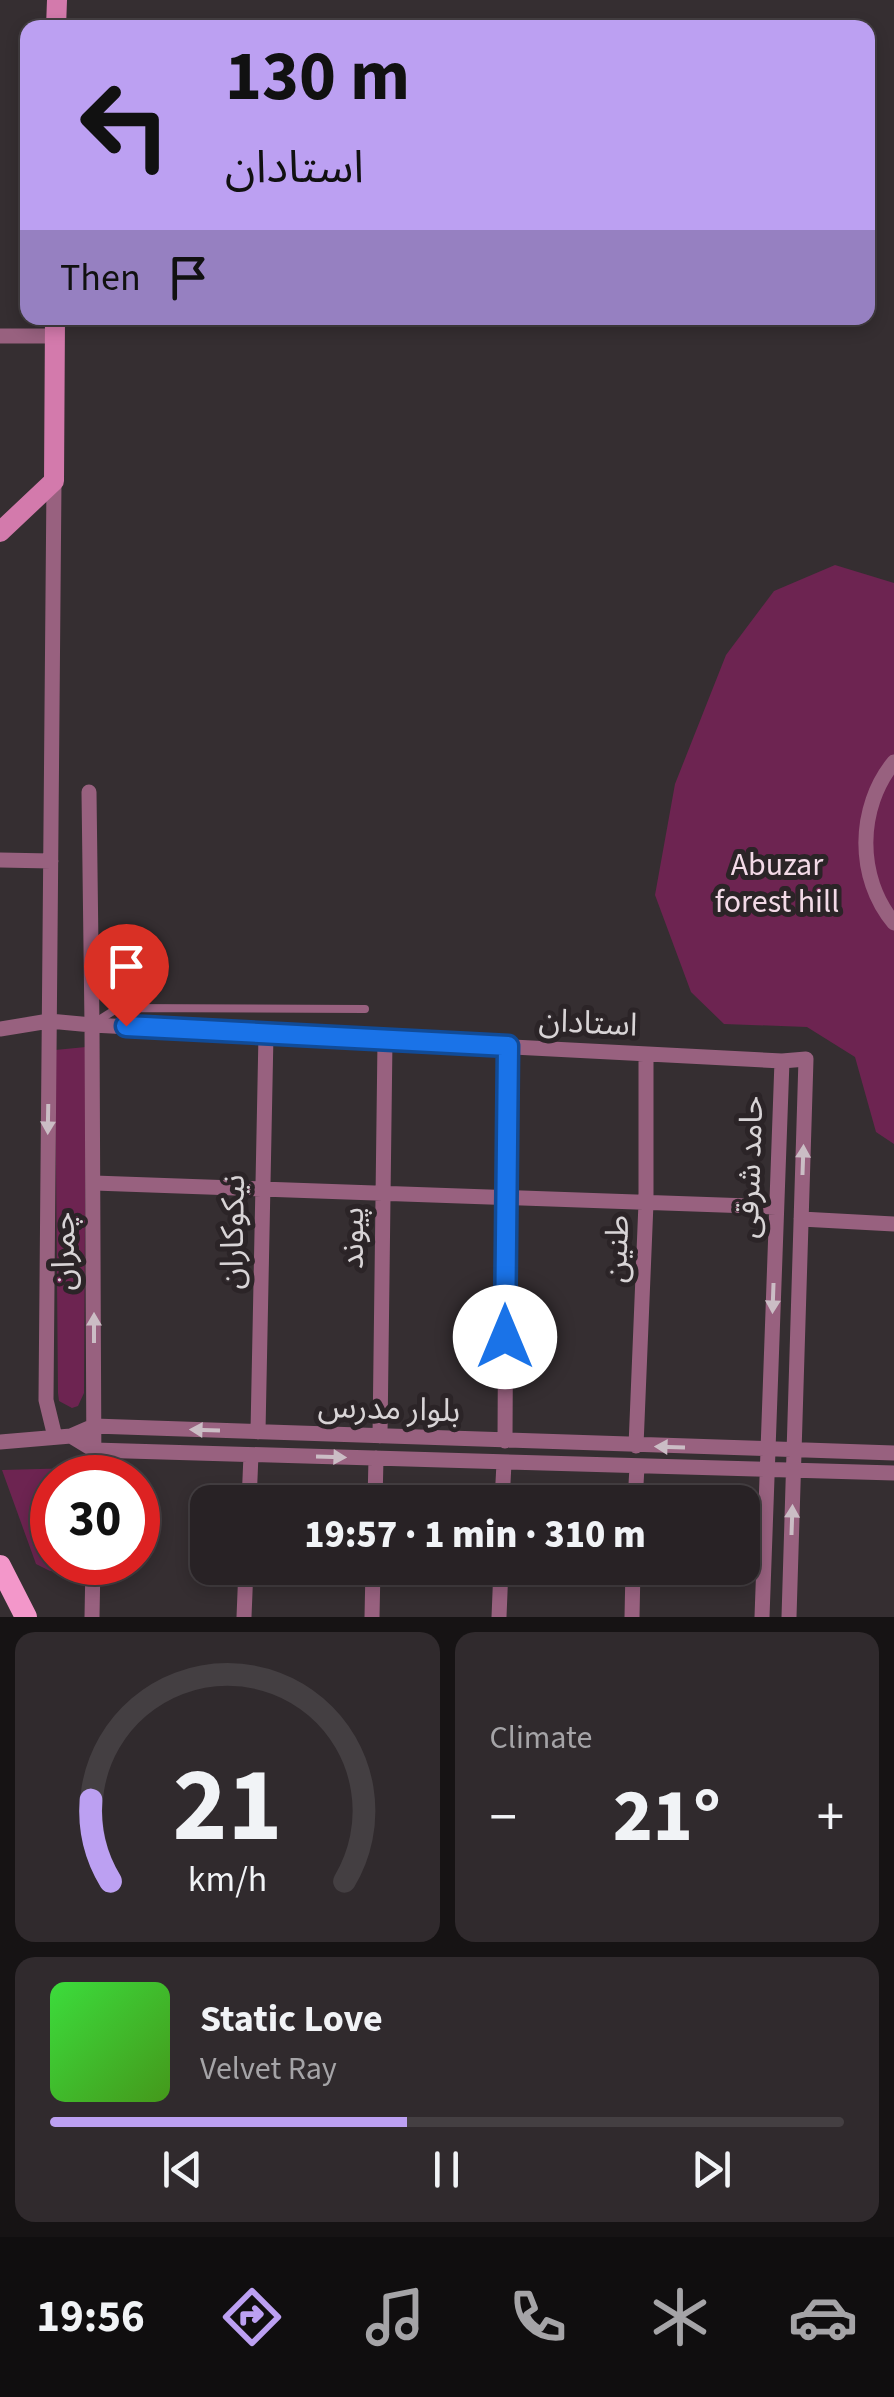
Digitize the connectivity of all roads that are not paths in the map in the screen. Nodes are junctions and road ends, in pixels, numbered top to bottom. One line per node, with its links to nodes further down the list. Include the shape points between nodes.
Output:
1 (55, 327): 2 (street); 3 (street, چمران)
2 (0, 336)
3 (54, 481): 4 (street); 8 (street, چمران)
4 (0, 532)
5 (894, 762): 9 (street, via 874,800 865,863)
6 (90, 792): 13 (street, چمران)
7 (0, 860): 8 (street)
8 (50, 861): 12 (street, چمران)
9 (894, 922)
10 (266, 1007): 11 (lane); 13 (lane, via 118,1008); 15 (lane)
11 (365, 1009)
12 (49, 1021): 13 (street); 14 (street); 30 (street, چمران, one-way to 30, via 46,1400)
13 (92, 1024): 15 (street, استادان); 20 (street, چمران)
14 (0, 1029)
15 (266, 1034): 16 (street, استادان); 21 (street, نیکوکاران)
16 (385, 1040): 17 (street, استادان); 22 (street, پیوند)
17 (508, 1046): 18 (street, استادان); 23 (street)
18 (646, 1054): 19 (street, استادان); 24 (street, طنین)
19 (782, 1061): 25 (street, حامد شرقی); 26 (street, حامد شرقی, one-way to 19, via 806,1060)
20 (94, 1183): 21 (street); 28 (street, چمران, one-way to 20)
21 (261, 1189): 22 (street); 29 (street, نیکوکاران)
22 (381, 1193): 23 (street); 31 (street, پیوند)
23 (505, 1198): 24 (street); 32 (street)
24 (646, 1202): 25 (street); 34 (street, طنین)
25 (776, 1207): 36 (street, حامد شرقی, one-way to 36)
26 (801, 1219): 27 (street); 37 (street, حامد شرقی)
27 (894, 1224)
28 (94, 1426): 29 (street, بلوار مدرس, one-way to 28); 30 (street, بلوار مدرس); 35 (street, چمران)
29 (258, 1432): 31 (street, بلوار مدرس)
30 (63, 1436): 33 (street, بلوار مدرس); 35 (street)
31 (380, 1436): 32 (street, بلوار مدرس)
32 (504, 1441): 34 (street, بلوار مدرس)
33 (0, 1442)
34 (636, 1446): 36 (street, بلوار مدرس, one-way to 34)
35 (94, 1450): 39 (street, بلوار مدرس); 40 (street, چمران)
36 (767, 1451): 37 (street, بلوار مدرس); 44 (street, حامد شرقی)
37 (794, 1452): 38 (street, بلوار مدرس); 45 (street, حامد شرقی)
38 (894, 1453)
39 (252, 1454): 41 (street, بلوار مدرس, one-way to 41); 47 (street)
40 (94, 1455)
41 (376, 1458): 42 (street, بلوار مدرس); 48 (street)
42 (504, 1462): 43 (street, بلوار مدرس); 49 (street)
43 (636, 1467): 44 (street, بلوار مدرس); 50 (street)
44 (766, 1471): 45 (street, بلوار مدرس); 63 (street, حامد شرقی)
45 (794, 1471): 46 (street, بلوار مدرس); 64 (street, حامد شرقی, one-way to 45)
46 (894, 1473)
47 (250, 1485)
48 (375, 1485)
49 (503, 1485)
50 (635, 1485)
51 (0, 1566): 57 (main road)
52 (93, 1585): 58 (street)
53 (245, 1585): 59 (street)
54 (373, 1585): 60 (street)
55 (500, 1585): 61 (street)
56 (633, 1585): 62 (street)
57 (26, 1617)
58 (92, 1617)
59 (244, 1617)
60 (372, 1617)
61 (500, 1617)
62 (632, 1617)
63 (762, 1617)
64 (789, 1617)

